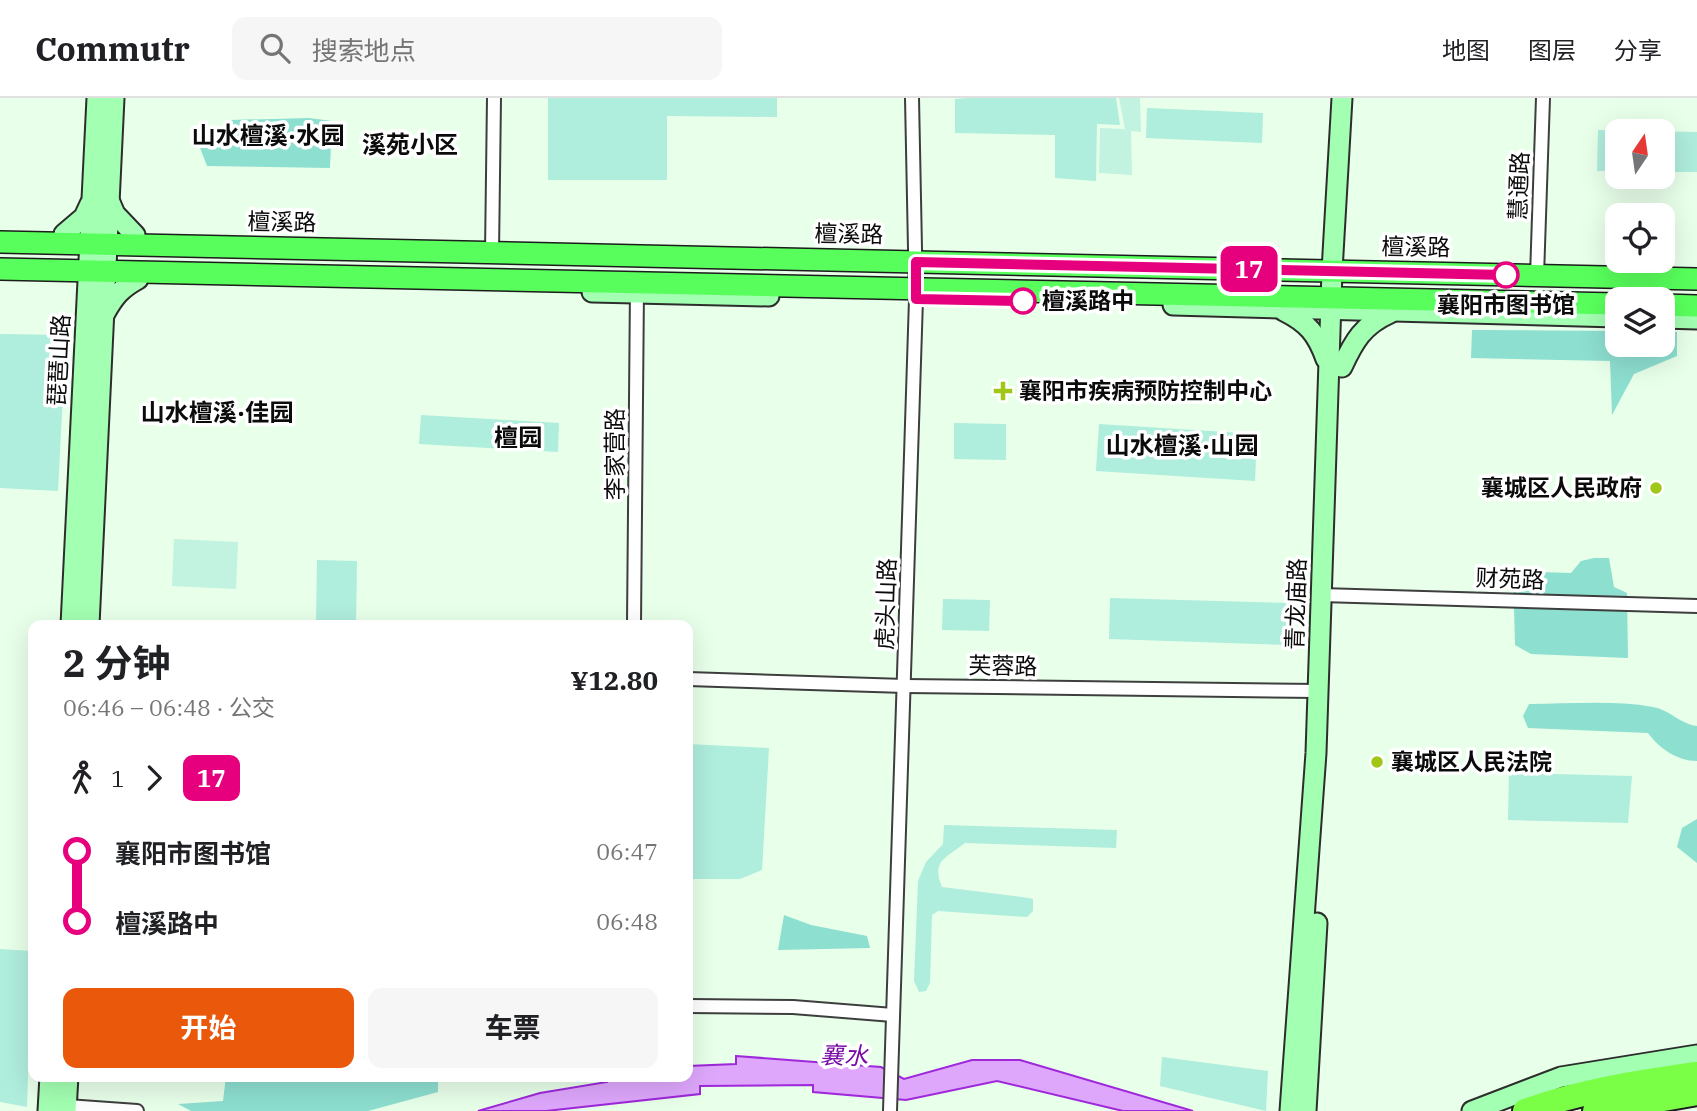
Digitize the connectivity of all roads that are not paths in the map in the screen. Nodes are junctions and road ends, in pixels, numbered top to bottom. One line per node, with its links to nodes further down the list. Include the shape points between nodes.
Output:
1 (97, 98): 8 (street, 琵琶山路)
2 (114, 98): 8 (street, 琵琶山路)
3 (494, 98): 14 (street)
4 (912, 98): 15 (street, 虎头山路)
5 (1342, 98): 16 (street, 青龙庙路)
6 (1354, 98): 16 (street, 青龙庙路)
7 (1543, 98): 18 (street, 慧通路)
8 (100, 199): 10 (street); 11 (street); 12 (street, 琵琶山路)
9 (0, 233): 10 (street)
10 (64, 234): 12 (street)
11 (135, 235): 12 (street); 14 (street)
12 (99, 239): 13 (main road, 檀溪路); 14 (main road, 檀溪路); 20 (street, 琵琶山路)
13 (0, 242)
14 (492, 248): 15 (main road, 檀溪路)
15 (916, 258): 16 (main road, 檀溪路); 26 (street, 虎头山路)
16 (1339, 267): 18 (main road, 檀溪路); 27 (street, 青龙庙路)
17 (0, 269): 20 (main road)
18 (1537, 272): 19 (street); 24 (main road, 檀溪路)
19 (1697, 272)
20 (97, 275): 22 (street); 23 (street); 25 (main road); 33 (street, 琵琶山路)
21 (0, 277): 22 (street)
22 (64, 277): 33 (street, via 78,285)
23 (138, 279): 25 (street); 33 (street)
24 (1697, 279)
25 (637, 288): 26 (main road); 42 (street, 李家营路)
26 (916, 294): 27 (main road); 31 (street); 44 (street, 虎头山路)
27 (1338, 304): 28 (main road); 31 (street); 32 (street); 37 (street, 青龙庙路)
28 (1605, 304)
29 (1675, 305): 30 (main road)
30 (1697, 306)
31 (1277, 307): 37 (street, via 1306,322)
32 (1395, 311): 34 (street); 37 (street, via 1371,321)
33 (95, 313): 40 (street, 琵琶山路); 41 (street, 琵琶山路)
34 (1605, 317)
35 (1675, 318): 36 (street)
36 (1697, 319)
37 (1335, 368): 38 (street, 青龙庙路)
38 (1327, 595): 39 (street, 财苑路); 45 (street, 青龙庙路); 57 (street, 青龙庙路)
39 (1697, 606)
40 (71, 620)
41 (89, 620)
42 (634, 620)
43 (693, 679): 44 (street, 芙蓉路)
44 (905, 685): 45 (street, 芙蓉路); 47 (street, 虎头山路)
45 (1318, 691): 56 (street, 青龙庙路)
46 (693, 1006): 47 (street, via 793,1007)
47 (893, 1016): 55 (street, 虎头山路)
48 (1697, 1055): 58 (street, via 1561,1077)
49 (1697, 1074): 59 (highway, via 1633,1082)
50 (52, 1082): 53 (street)
51 (67, 1082): 53 (street)
52 (1697, 1093): 60 (highway)
53 (61, 1110): 54 (street)
54 (137, 1111)
55 (890, 1111)
56 (1290, 1111)
57 (1306, 1111)
58 (1472, 1111)
59 (1525, 1111)
60 (1595, 1111)

